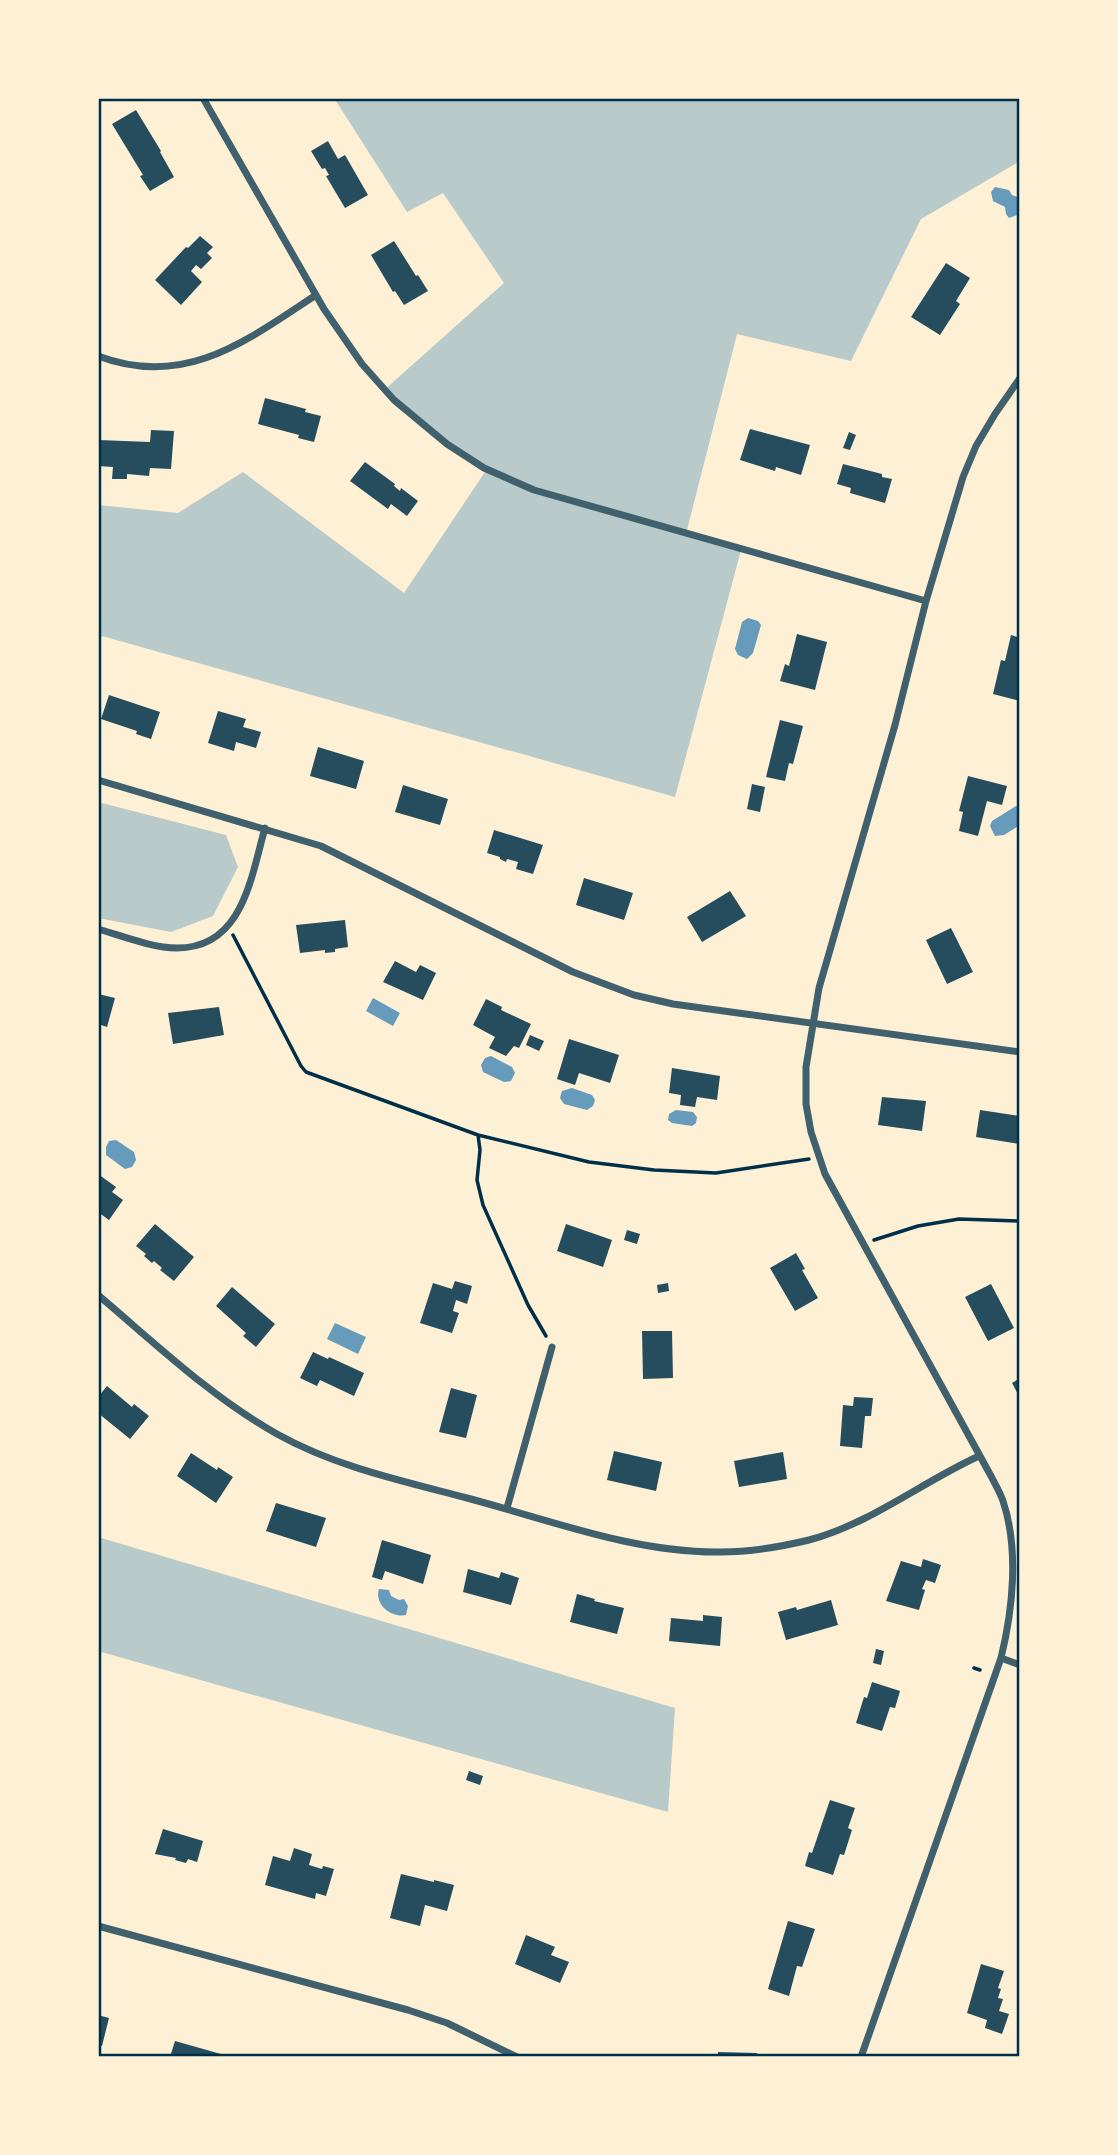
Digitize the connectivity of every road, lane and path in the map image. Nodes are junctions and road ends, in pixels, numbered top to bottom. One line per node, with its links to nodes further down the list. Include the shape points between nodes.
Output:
1 (203, 98): 2 (street)
2 (316, 295): 3 (street, via 198,362 138,367); 5 (street, via 362,364 394,400 484,468 534,490)
3 (98, 356)
4 (1020, 378): 5 (street, via 967,467)
5 (926, 601): 10 (street)
6 (98, 780): 7 (street)
7 (265, 828): 8 (street, via 244,899); 10 (street, via 321,846 573,972 634,995)
8 (228, 926): 9 (street, via 209,940 177,948); 12 (path, via 306,1072)
9 (98, 929)
10 (813, 1024): 11 (street); 13 (street, via 806,1104)
11 (1020, 1052)
12 (478, 1135): 13 (path, via 589,1162 666,1171 716,1173); 17 (path, via 477,1180 483,1205)
13 (818, 1157): 15 (street)
14 (1020, 1220): 15 (path, via 960,1219 918,1226)
15 (863, 1244): 18 (street)
16 (98, 1295): 19 (street, via 215,1393 281,1436 324,1457)
17 (552, 1347): 19 (street)
18 (979, 1456): 19 (street, via 856,1523 764,1549 720,1552 645,1546); 20 (street, via 1003,1501 1012,1558 1013,1590)
19 (507, 1508)
20 (1001, 1658): 21 (street); 26 (street)
21 (1020, 1665)
22 (974, 1668): 23 (path)
23 (980, 1670)
24 (98, 1926): 25 (street, via 408,2010 447,2023)
25 (517, 2057)
26 (861, 2057)

